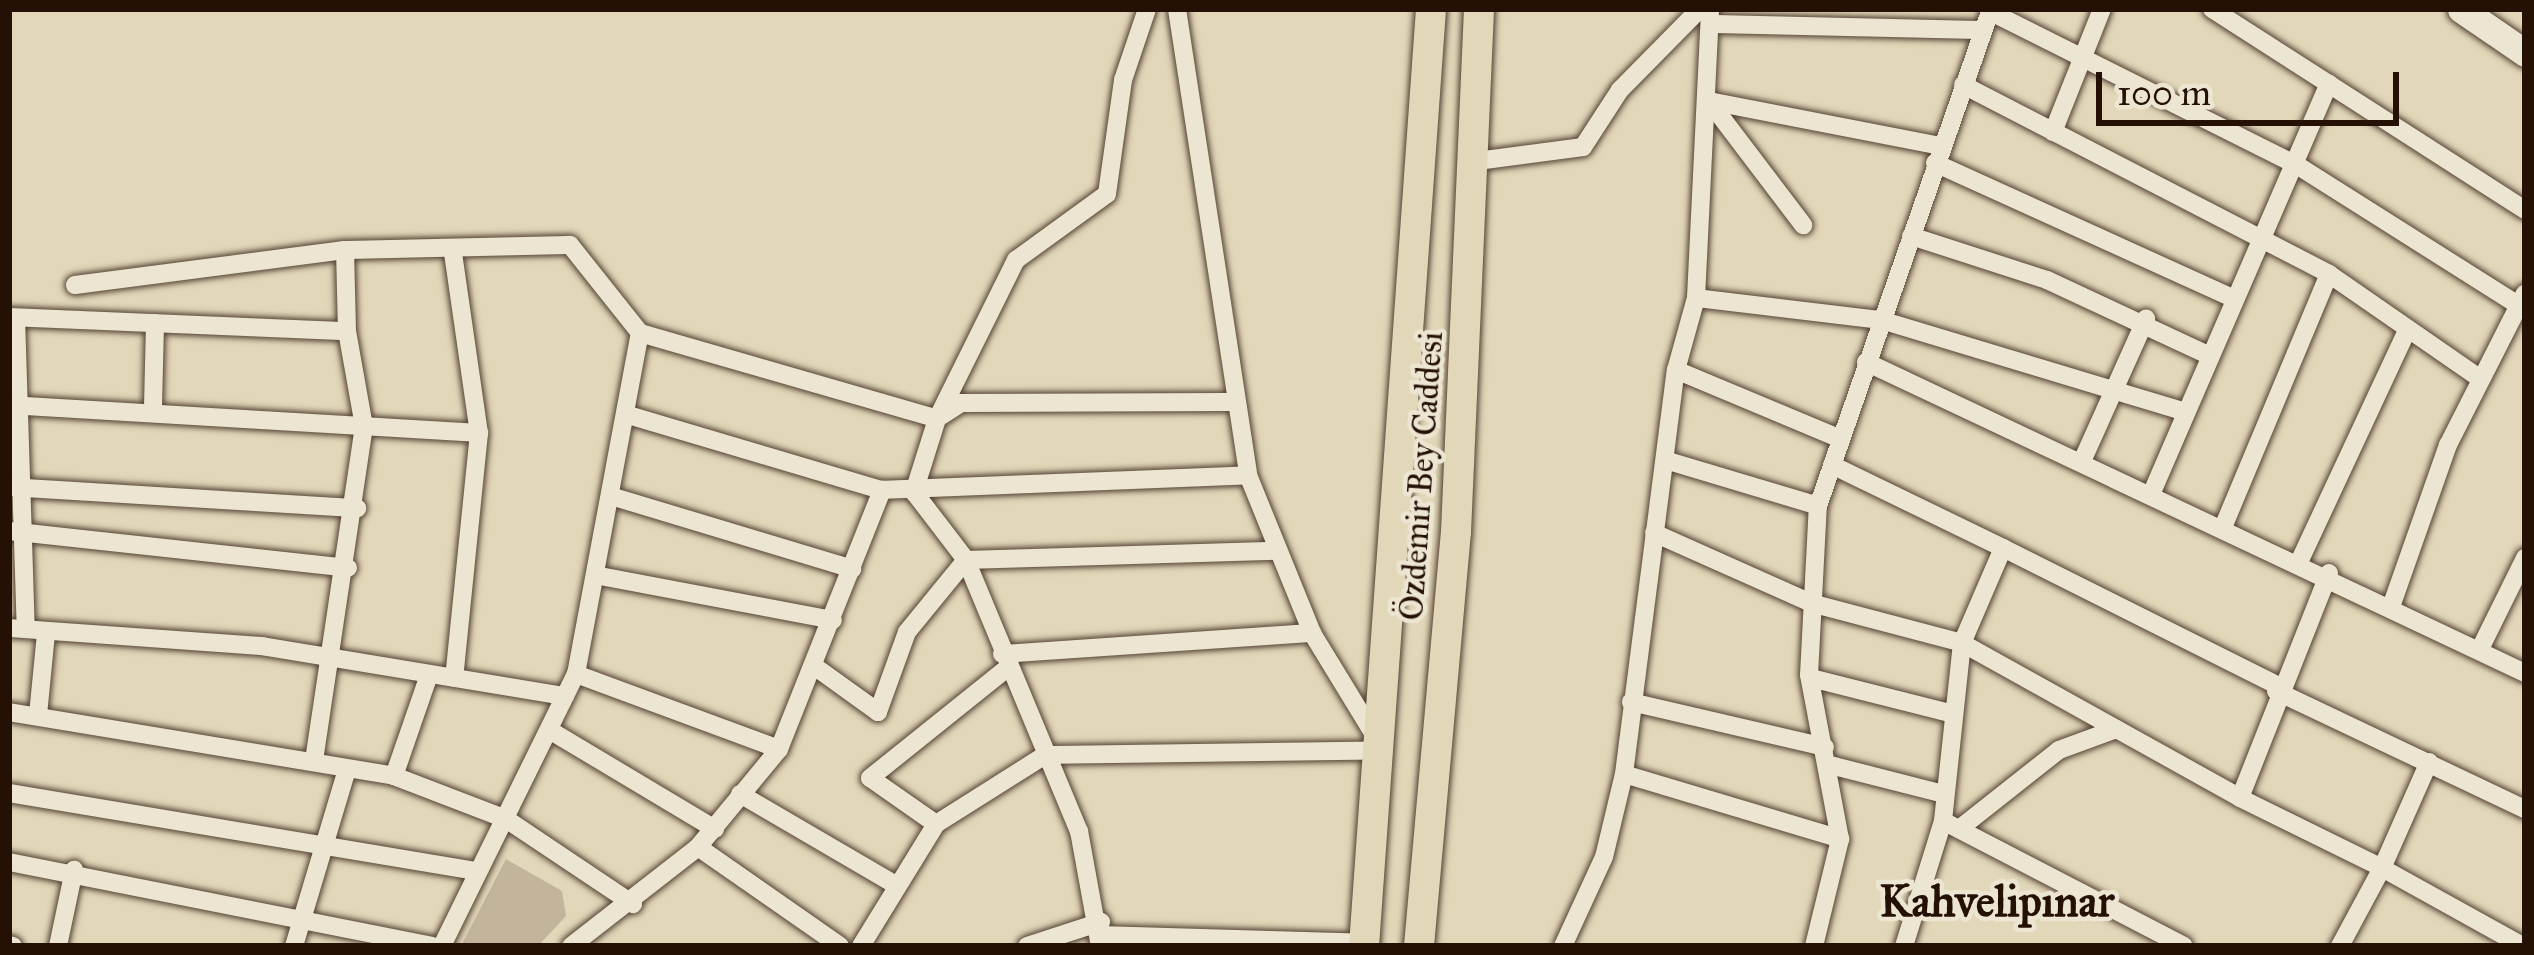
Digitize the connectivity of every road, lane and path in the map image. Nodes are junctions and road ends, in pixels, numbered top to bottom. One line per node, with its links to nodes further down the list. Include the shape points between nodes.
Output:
1 (1147, 9): 47 (street, via 1123,80 1107,194 1016,260)
2 (1177, 9): 42 (street)
3 (1431, 9): 98 (main road)
4 (1479, 9): 17 (main road, Özdemir Bey Caddesi)
5 (2102, 9): 11 (street)
6 (2212, 9): 12 (street)
7 (2462, 9): 10 (main road)
8 (1708, 14): 9 (street); 14 (street); 17 (street, via 1621,89 1582,147)
9 (1987, 17): 11 (street); 13 (street)
10 (2525, 52)
11 (2079, 60): 15 (street); 18 (street)
12 (2329, 84): 18 (street); 19 (street)
13 (1964, 85): 15 (street); 16 (street)
14 (1709, 101): 16 (street); 20 (street); 28 (street)
15 (2053, 132): 22 (street)
16 (1938, 154): 21 (street); 27 (street)
17 (1477, 161): 135 (main road, Özdemir Bey Caddesi)
18 (2295, 164): 22 (street); 29 (street)
19 (2525, 210)
20 (1803, 225)
21 (1911, 236): 31 (street); 32 (street)
22 (2261, 236): 25 (street); 27 (street)
23 (345, 250): 24 (street); 26 (street); 34 (street)
24 (453, 253): 35 (street, via 570,245); 49 (street)
25 (2329, 274): 36 (street); 62 (street)
26 (75, 285)
27 (2230, 297): 37 (street)
28 (1696, 298): 31 (street); 39 (street)
29 (2522, 299): 40 (street)
30 (12, 318): 33 (street); 43 (street)
31 (1881, 320): 38 (street); 41 (street)
32 (2146, 320): 37 (street); 41 (street)
33 (155, 323): 34 (street); 44 (street)
34 (346, 331): 48 (street)
35 (640, 333): 46 (street); 47 (street)
36 (2406, 334): 40 (street); 69 (street)
37 (2206, 354): 45 (street)
38 (1866, 362): 50 (street); 51 (street)
39 (1676, 370): 50 (street); 52 (street)
40 (2477, 377): 75 (street)
41 (2114, 389): 45 (street); 51 (street)
42 (1230, 402): 47 (street, via 961,403); 54 (street)
43 (14, 404): 44 (street); 55 (street)
44 (153, 406): 48 (street)
45 (2185, 412): 57 (street)
46 (628, 416): 56 (street); 59 (street)
47 (937, 419): 58 (street)
48 (364, 426): 49 (street); 61 (street)
49 (479, 433): 87 (street)
50 (1840, 439): 53 (street)
51 (2083, 459): 57 (street)
52 (1665, 460): 60 (street); 64 (street)
53 (1832, 465): 60 (street); 65 (street)
54 (1248, 475): 58 (street); 66 (street)
55 (16, 488): 61 (street); 63 (street)
56 (882, 490): 58 (street); 71 (street)
57 (2153, 490): 62 (street)
58 (914, 492): 68 (street)
59 (614, 497): 71 (street); 73 (street)
60 (1818, 506): 74 (street)
61 (357, 508): 70 (street)
62 (2224, 525): 69 (street)
63 (16, 532): 70 (street); 77 (street)
64 (1654, 533): 74 (street); 91 (street)
65 (2003, 548): 79 (street); 89 (street)
66 (1275, 551): 68 (street); 78 (street)
67 (2525, 558): 80 (street)
68 (966, 560): 82 (street); 83 (street, via 907,632 878,712)
69 (2300, 560): 72 (street)
70 (349, 568): 81 (street)
71 (852, 569): 76 (street)
72 (2329, 573): 75 (street); 89 (street)
73 (600, 576): 76 (street); 85 (street)
74 (1811, 603): 79 (street); 88 (street)
75 (2392, 604): 80 (street)
76 (832, 620): 83 (street)
77 (27, 630): 81 (street); 94 (street)
78 (1312, 634): 82 (street); 98 (street)
79 (1962, 643): 93 (street); 95 (street)
80 (2480, 649): 84 (street)
81 (333, 656): 86 (street); 101 (street)
82 (1003, 662): 99 (street); 112 (street, via 870,778)
83 (814, 666): 97 (street)
84 (2525, 673)
85 (576, 674): 90 (street); 97 (street)
86 (429, 675): 87 (street); 105 (street)
87 (454, 678): 90 (street)
88 (1810, 678): 93 (street); 100 (street)
89 (2277, 688): 102 (street); 109 (street)
90 (565, 696): 96 (street)
91 (1631, 702): 100 (street); 104 (street)
92 (9, 712): 94 (street)
93 (1949, 712): 108 (street)
94 (38, 715): 101 (street)
95 (2116, 728): 109 (street); 113 (street, via 2059,750)
96 (551, 731): 111 (street); 114 (street)
97 (779, 749): 107 (street)
98 (1384, 750): 99 (street); 127 (main road)
99 (1045, 755): 112 (street); 125 (street, via 1095,875)
100 (1828, 756): 108 (street); 116 (street)
101 (314, 761): 103 (street)
102 (2429, 762): 110 (street); 119 (street)
103 (347, 769): 105 (street); 115 (street)
104 (1624, 774): 116 (street); 136 (street, via 1604,857)
105 (394, 776): 111 (street)
106 (9, 793): 115 (street)
107 (740, 794): 114 (street); 122 (street)
108 (1944, 794): 113 (street)
109 (2240, 798): 119 (street)
110 (2525, 809)
111 (506, 819): 121 (street); 123 (street)
112 (936, 824): 122 (street)
113 (1951, 825): 138 (street); 139 (street)
114 (715, 830): 117 (street)
115 (330, 838): 121 (street); 124 (street)
116 (1840, 839): 137 (street)
117 (698, 848): 123 (street); 132 (street)
118 (9, 862): 120 (street)
119 (2382, 868): 140 (street); 141 (street)
120 (74, 870): 124 (street); 128 (street)
121 (477, 871): 131 (street)
122 (894, 884): 133 (street)
123 (633, 904): 126 (street)
124 (309, 916): 129 (street); 130 (street)
125 (1100, 935): 127 (street); 134 (street)
126 (573, 945)
127 (1364, 945)
128 (58, 946)
129 (294, 946)
130 (432, 946)
131 (442, 946)
132 (840, 946)
133 (861, 946)
134 (1028, 946)
135 (1419, 946)
136 (1563, 946)
137 (1814, 946)
138 (1904, 946)
139 (2184, 946)
140 (2340, 946)
141 (2523, 946)

